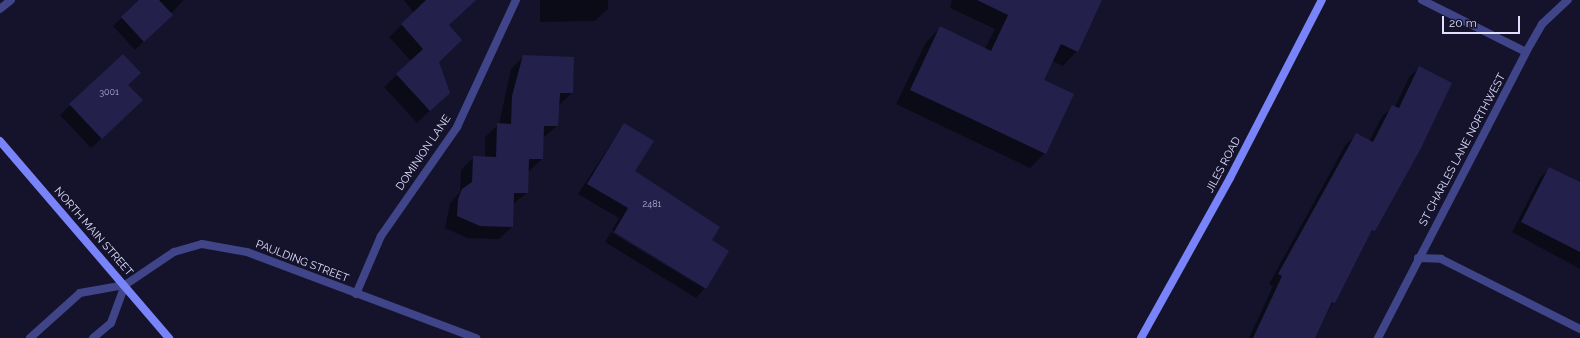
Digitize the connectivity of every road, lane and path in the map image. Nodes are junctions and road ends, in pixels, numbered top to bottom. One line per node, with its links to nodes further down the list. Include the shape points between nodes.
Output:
1 (11, 0): 6 (street)
2 (516, 0): 11 (street, DOMINION LANE, via 457,127 381,236)
3 (1322, 0): 17 (street, JILES ROAD, via 1230,178)
4 (1422, 0): 7 (street)
5 (1568, 0): 7 (street, ST CHARLES LANE NORTHWEST, via 1542,24)
6 (0, 9)
7 (1526, 52): 9 (street, ST CHARLES LANE NORTHWEST)
8 (0, 141): 10 (street, NORTH MAIN STREET)
9 (1418, 258): 12 (street, via 1442,259); 18 (street, ST CHARLES LANE NORTHWEST)
10 (125, 285): 11 (street, PAULDING STREET, via 174,252 202,244 247,252); 13 (street, via 80,293); 14 (street, via 111,323); 15 (street, NORTH MAIN STREET)
11 (356, 294): 16 (street, PAULDING STREET)
12 (1580, 329)
13 (30, 338)
14 (93, 338)
15 (169, 338)
16 (476, 338)
17 (1141, 338)
18 (1378, 338)

